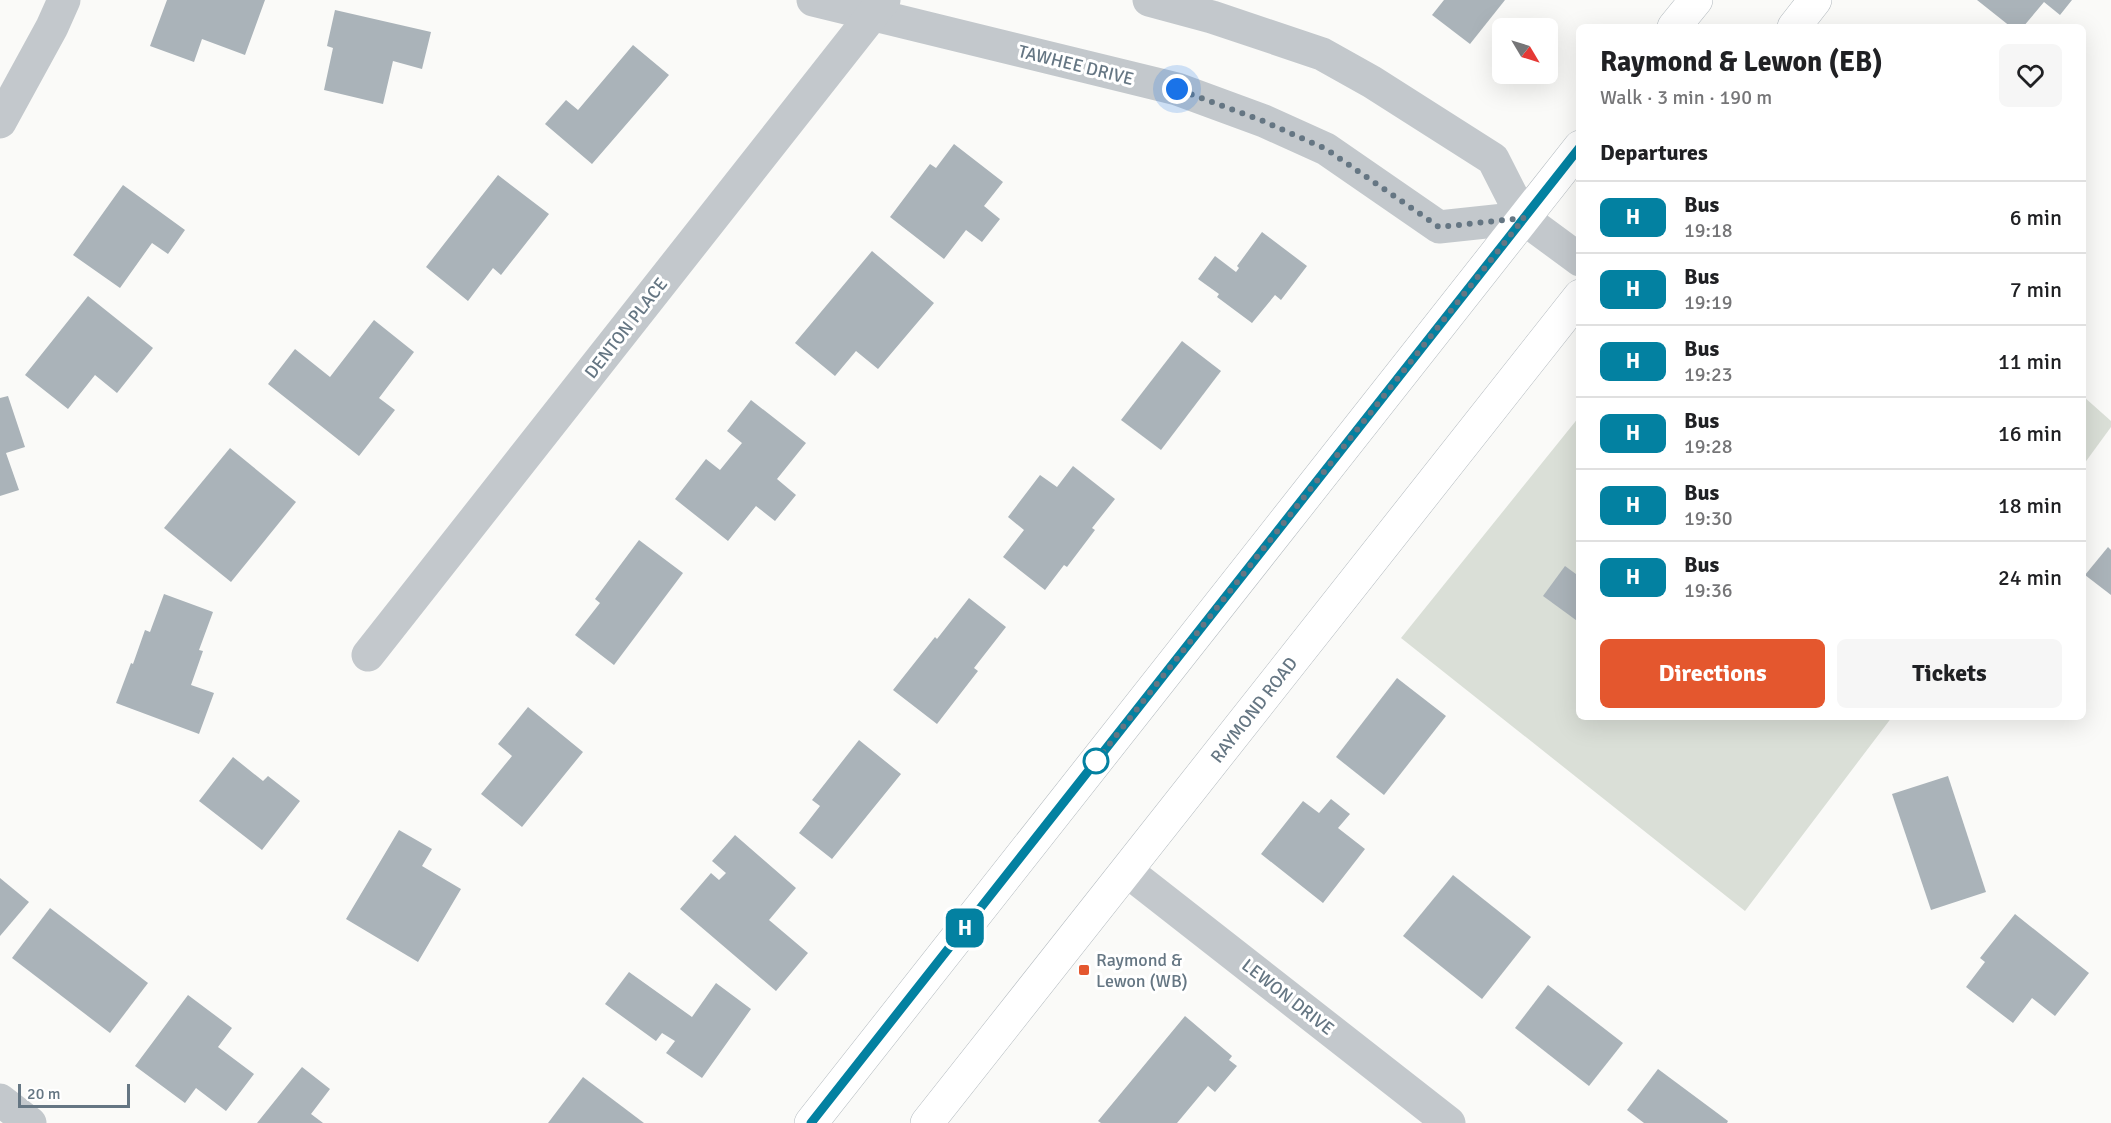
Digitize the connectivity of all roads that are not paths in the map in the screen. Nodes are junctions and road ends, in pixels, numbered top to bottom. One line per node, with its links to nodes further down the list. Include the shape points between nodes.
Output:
1 (64, 0): 9 (street)
2 (813, 0): 6 (street, TAWHEE DRIVE)
3 (1149, 0): 11 (street, via 1322,54 1372,82 1492,159)
4 (1696, 0): 7 (main road)
5 (1815, 0): 8 (main road)
6 (878, 7): 11 (street, TAWHEE DRIVE, via 1177,89 1263,121 1326,149 1439,227); 14 (street, DENTON PLACE)
7 (1676, 24)
8 (1796, 24)
9 (0, 122)
10 (1576, 152): 11 (main road)
11 (1524, 218): 12 (street); 18 (main road)
12 (1576, 257)
13 (1576, 301): 15 (main road, RAYMOND ROAD)
14 (368, 655)
15 (1127, 871): 19 (main road, RAYMOND ROAD); 20 (street, LEWON DRIVE)
16 (0, 1100): 17 (street)
17 (30, 1123)
18 (811, 1123)
19 (927, 1123)
20 (1449, 1123)

